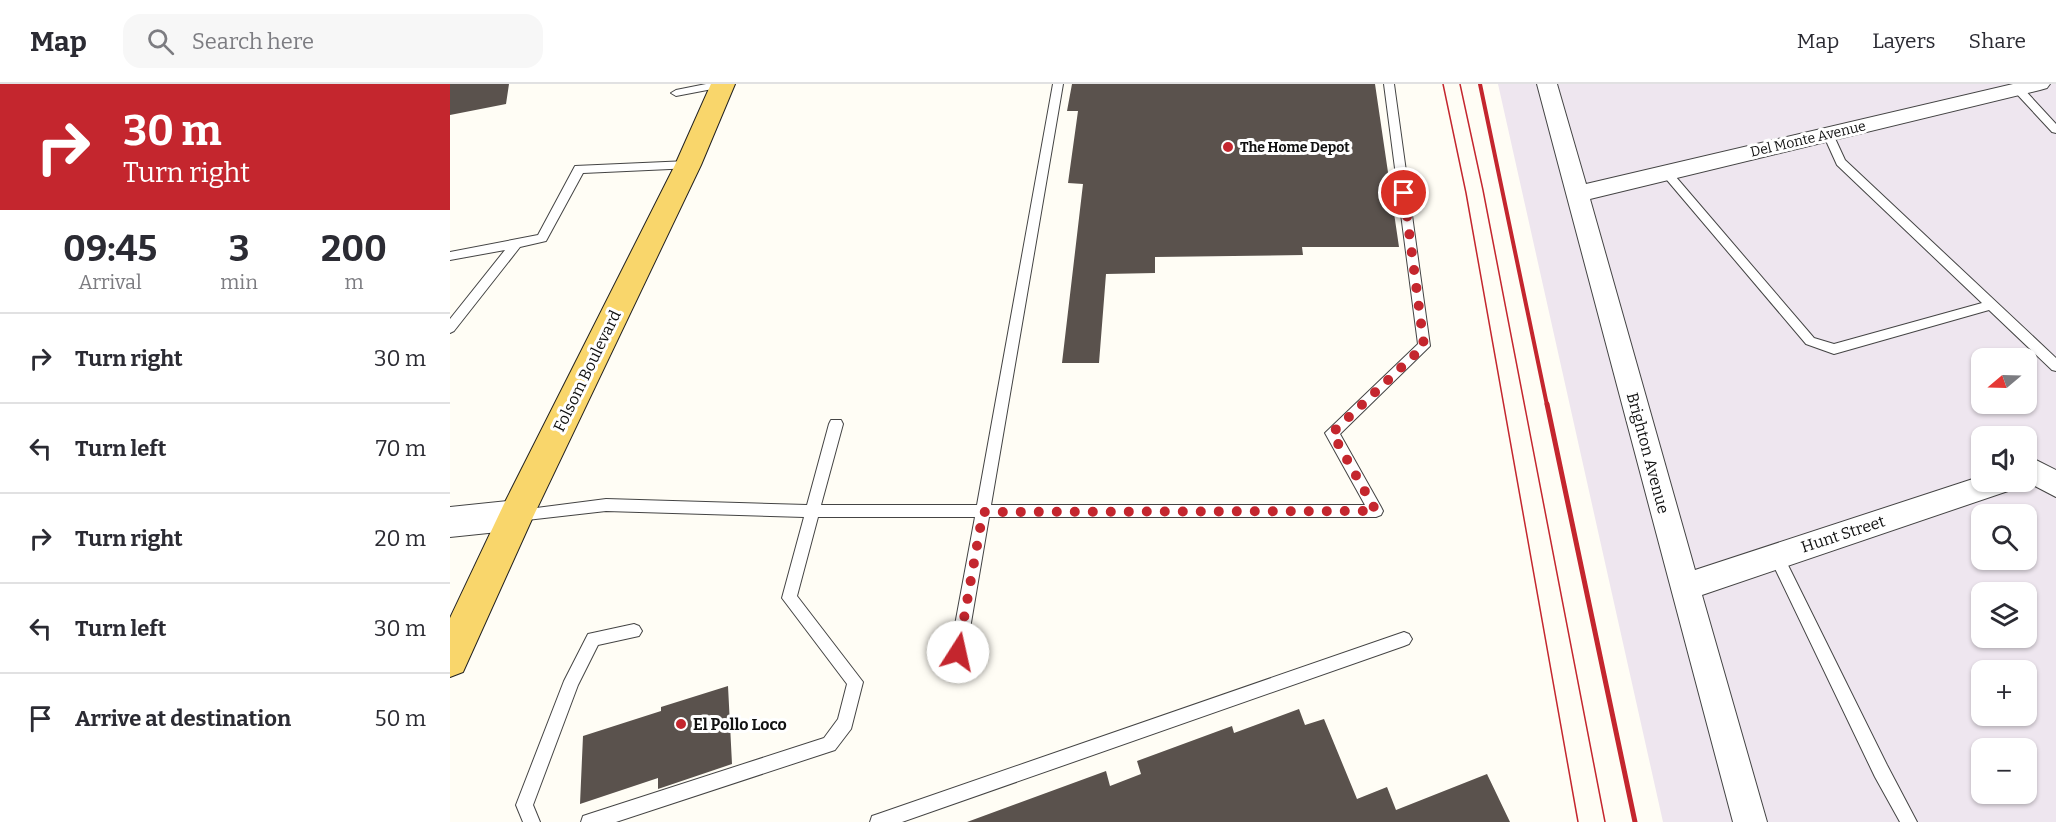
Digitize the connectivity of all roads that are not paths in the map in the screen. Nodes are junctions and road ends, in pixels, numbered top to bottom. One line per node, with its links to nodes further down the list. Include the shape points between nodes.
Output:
1 (723, 84): 7 (lane); 10 (main road, Folsom Boulevard)
2 (1058, 84): 23 (lane)
3 (1389, 84): 23 (lane, via 1424,346 1332,433 1376,511)
4 (1547, 84): 12 (street, Brighton Avenue)
5 (2040, 84): 6 (street, Del Monte Avenue)
6 (2018, 89): 8 (lane); 9 (street, Del Monte Avenue)
7 (676, 93)
8 (2056, 130)
9 (1828, 134): 11 (street, Del Monte Avenue); 15 (lane, via 1841,162)
10 (688, 165): 13 (lane, via 579,169 542,238); 24 (main road, Folsom Boulevard)
11 (1666, 173): 12 (street, Del Monte Avenue); 15 (lane, via 1810,341 1833,349)
12 (1577, 194): 27 (street, Brighton Avenue)
13 (516, 243): 14 (lane); 16 (lane)
14 (450, 256)
15 (1992, 305): 17 (lane)
16 (450, 328)
17 (2056, 366)
18 (836, 424): 22 (lane)
19 (2037, 473): 20 (street)
20 (2056, 485)
21 (1971, 492): 26 (street, Hunt Street)
22 (814, 511): 23 (lane); 24 (lane, via 606,505); 33 (lane, via 789,598 855,682 845,723 829,744)
23 (983, 512): 30 (lane)
24 (516, 515): 25 (street); 31 (main road, Folsom Boulevard)
25 (450, 522)
26 (1776, 556): 27 (street, Hunt Street); 36 (lane)
27 (1685, 587): 35 (street, Brighton Avenue)
28 (634, 632): 32 (lane, via 593,639 572,681 524,806)
29 (1404, 639): 34 (lane)
30 (958, 652)
31 (450, 659)
32 (532, 822)
33 (589, 822)
34 (879, 822)
35 (1750, 822)
36 (1910, 822)

